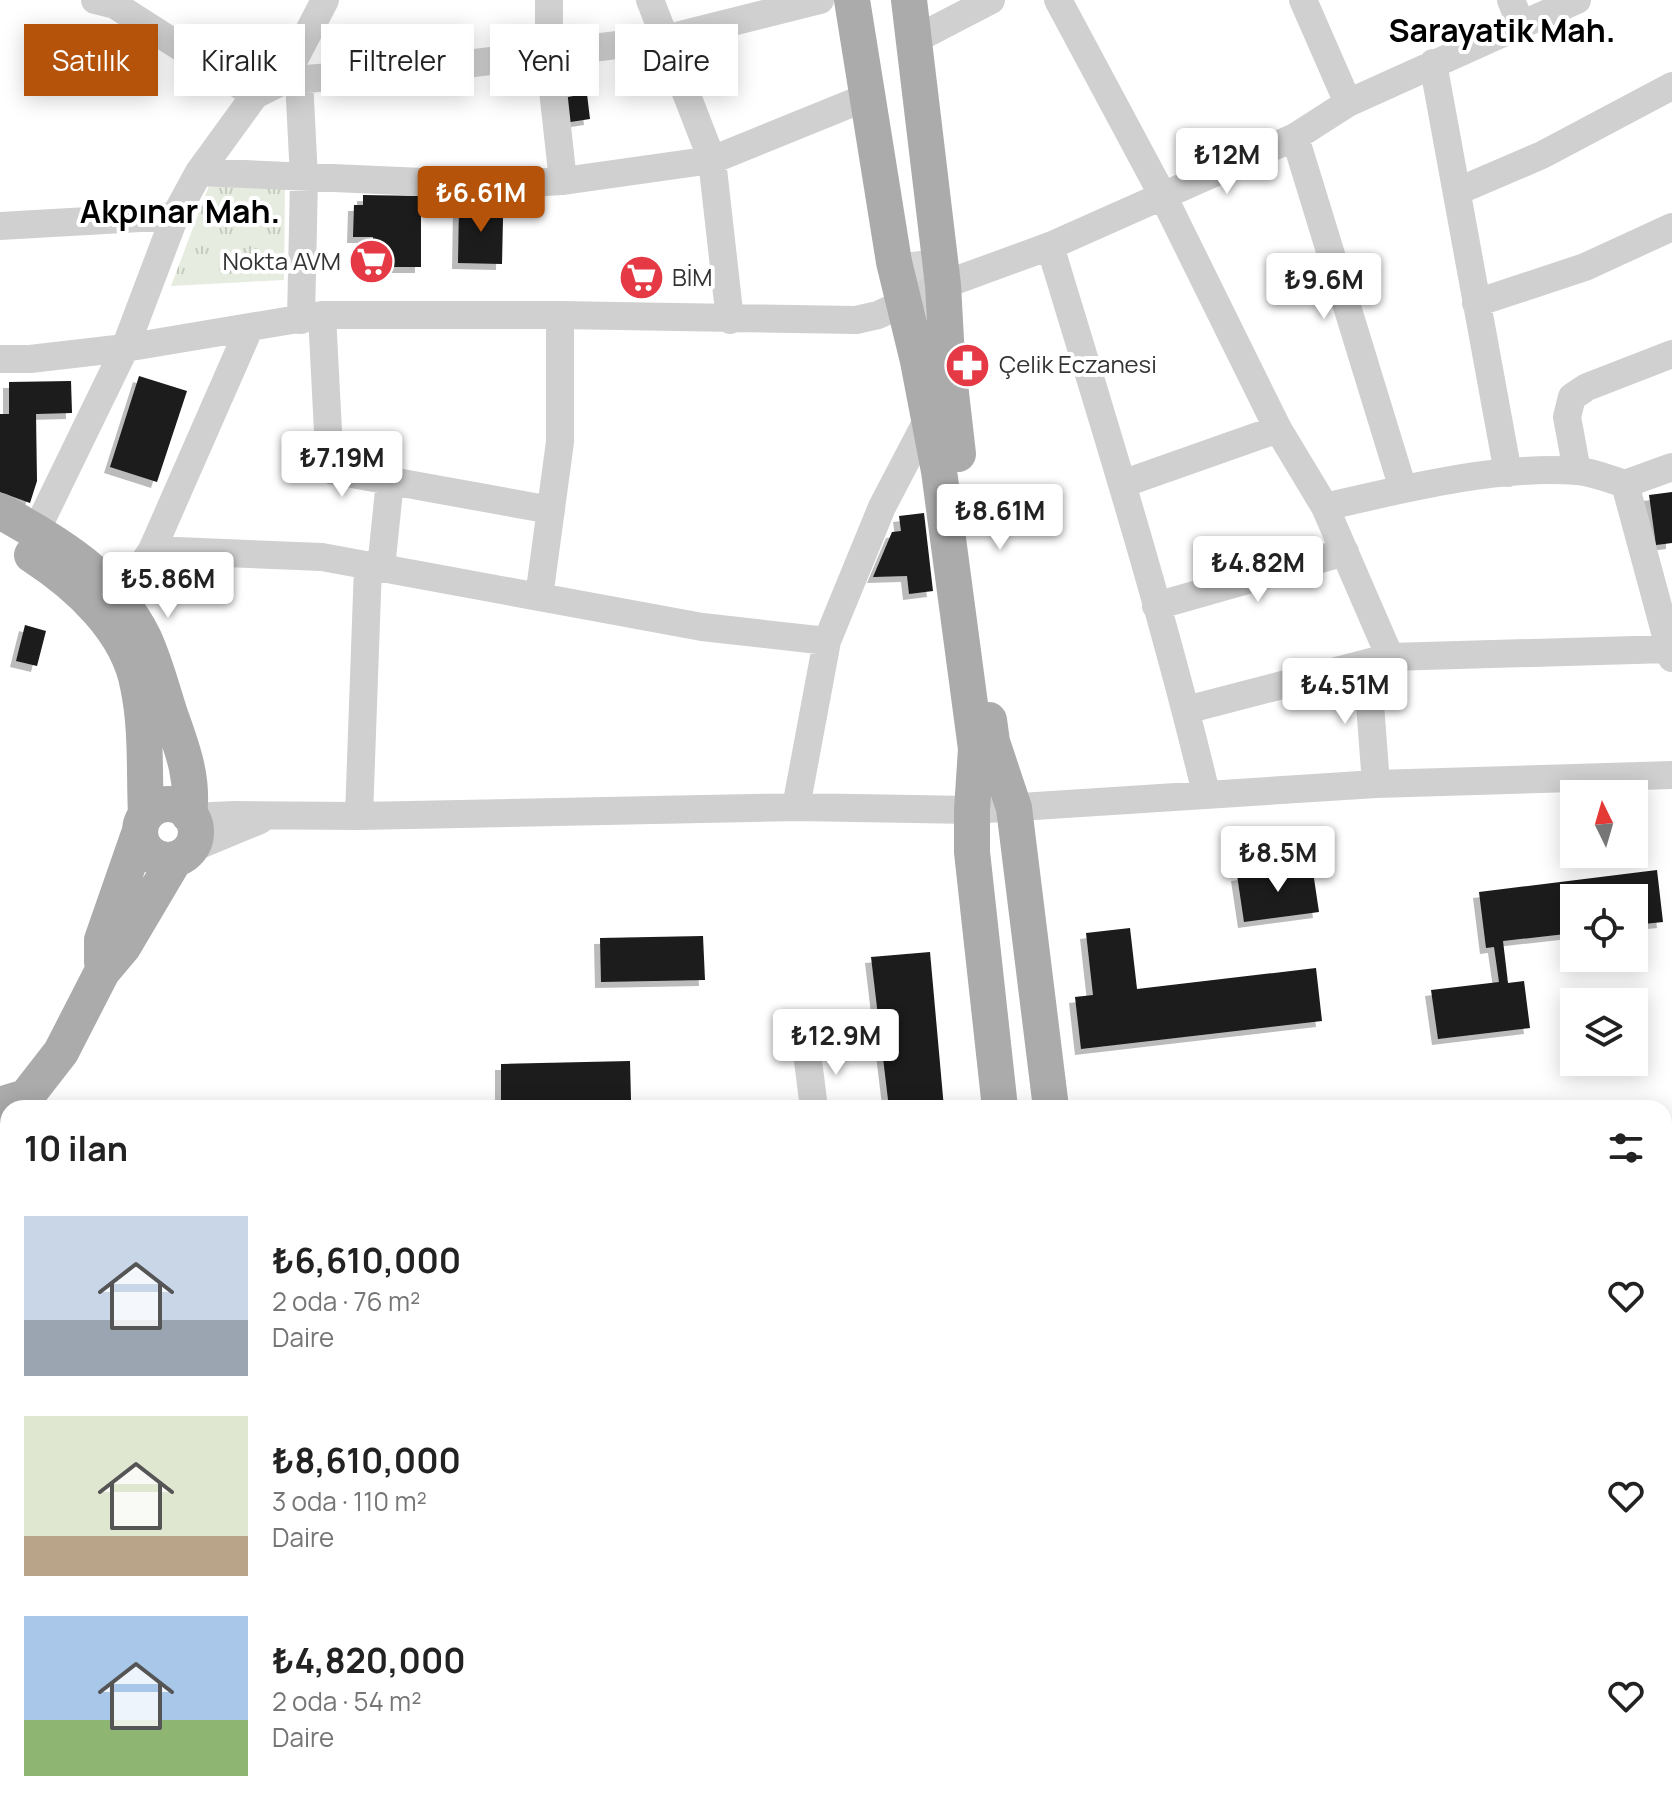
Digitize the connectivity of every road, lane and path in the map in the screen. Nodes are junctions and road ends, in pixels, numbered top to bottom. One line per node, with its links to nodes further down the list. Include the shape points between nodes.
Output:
1 (95, 0): 19 (street, via 115,5)
2 (325, 0): 20 (street)
3 (549, 0): 15 (street)
4 (650, 0): 16 (street)
5 (820, 0): 17 (street)
6 (852, 0): 29 (main road)
7 (872, 0): 8 (main road, via 918,251)
8 (890, 0)
9 (909, 0): 18 (main road)
10 (991, 0): 18 (street)
11 (1058, 0): 37 (street)
12 (1303, 0): 30 (street)
13 (1577, 0): 14 (street)
14 (1516, 12): 22 (street)
15 (549, 24)
16 (659, 24)
17 (724, 24)
18 (914, 40): 42 (main road)
19 (174, 43)
20 (305, 47)
21 (490, 61): 23 (street)
22 (1433, 63): 30 (street); 36 (street)
23 (305, 79)
24 (1672, 86): 36 (street, via 1542,155)
25 (254, 96): 33 (street)
26 (293, 96): 34 (street)
27 (554, 96): 35 (street)
28 (687, 96): 32 (street)
29 (867, 97): 32 (street); 43 (main road)
30 (1348, 103): 31 (street)
31 (1295, 137): 37 (street); 60 (street)
32 (712, 160): 35 (street); 47 (street)
33 (199, 172): 34 (street); 38 (street)
34 (304, 178): 35 (street, via 491,185); 46 (street)
35 (563, 181)
36 (1458, 191): 44 (street)
37 (1163, 196): 41 (street); 53 (street)
38 (175, 216): 39 (street); 49 (street)
39 (0, 226)
40 (1672, 227): 44 (street, via 1585,267)
41 (1050, 246): 42 (street); 58 (street)
42 (943, 285): 43 (street); 80 (main road, via 992,742)
43 (903, 303): 47 (street, via 856,320); 52 (main road)
44 (1476, 303): 56 (street)
45 (560, 315): 46 (street); 47 (street); 62 (street, via 560,442)
46 (312, 318): 48 (street); 57 (street, via 330,470)
47 (730, 320)
48 (249, 329): 49 (street); 66 (street)
49 (125, 348): 51 (street); 64 (street)
50 (1672, 354): 55 (street, via 1572,397 1567,417)
51 (0, 359)
52 (929, 417): 72 (street, via 882,507); 81 (main road, via 976,749)
53 (1278, 429): 58 (street); 61 (street)
54 (1672, 467): 59 (street)
55 (1577, 471): 56 (street); 59 (street)
56 (1508, 473): 60 (street)
57 (390, 481): 62 (street); 68 (street)
58 (1122, 484): 71 (street)
59 (1625, 484): 73 (street)
60 (1403, 489): 61 (street)
61 (1325, 507): 67 (street)
62 (551, 510): 69 (street)
63 (0, 511): 64 (main road)
64 (36, 531): 70 (main road, via 87,565)
65 (0, 536): 83 (main road, via 65,579 120,638 138,684)
66 (152, 550): 68 (street, via 322,557); 70 (street)
67 (1345, 552): 71 (street); 74 (street)
68 (374, 567): 69 (street); 82 (street)
69 (539, 597): 72 (street, via 702,627)
70 (120, 599): 84 (main road, via 145,641 188,767)
71 (1156, 606): 75 (street)
72 (827, 641): 79 (street)
73 (1671, 654): 74 (street)
74 (1378, 660): 75 (street); 77 (street)
75 (1186, 710): 78 (street)
76 (1672, 775): 77 (street)
77 (1376, 784): 78 (street)
78 (1206, 793): 80 (street)
79 (796, 807): 81 (street); 82 (street)
80 (1014, 808): 81 (street); 92 (main road)
81 (972, 810): 89 (main road)
82 (359, 816): 84 (street, via 268,816)
83 (143, 823): 84 (main road, via 152,809 178,806); 84 (main road, via 141,840 150,854 167,860); 85 (main road, via 102,940)
84 (186, 835): 85 (main road, via 123,947)
85 (102, 972): 87 (main road, via 61,1052)
86 (807, 1053): 88 (street)
87 (19, 1100)
88 (813, 1100)
89 (999, 1100)
90 (1017, 1100): 91 (main road, via 998,849)
91 (1032, 1100)
92 (1050, 1100)

